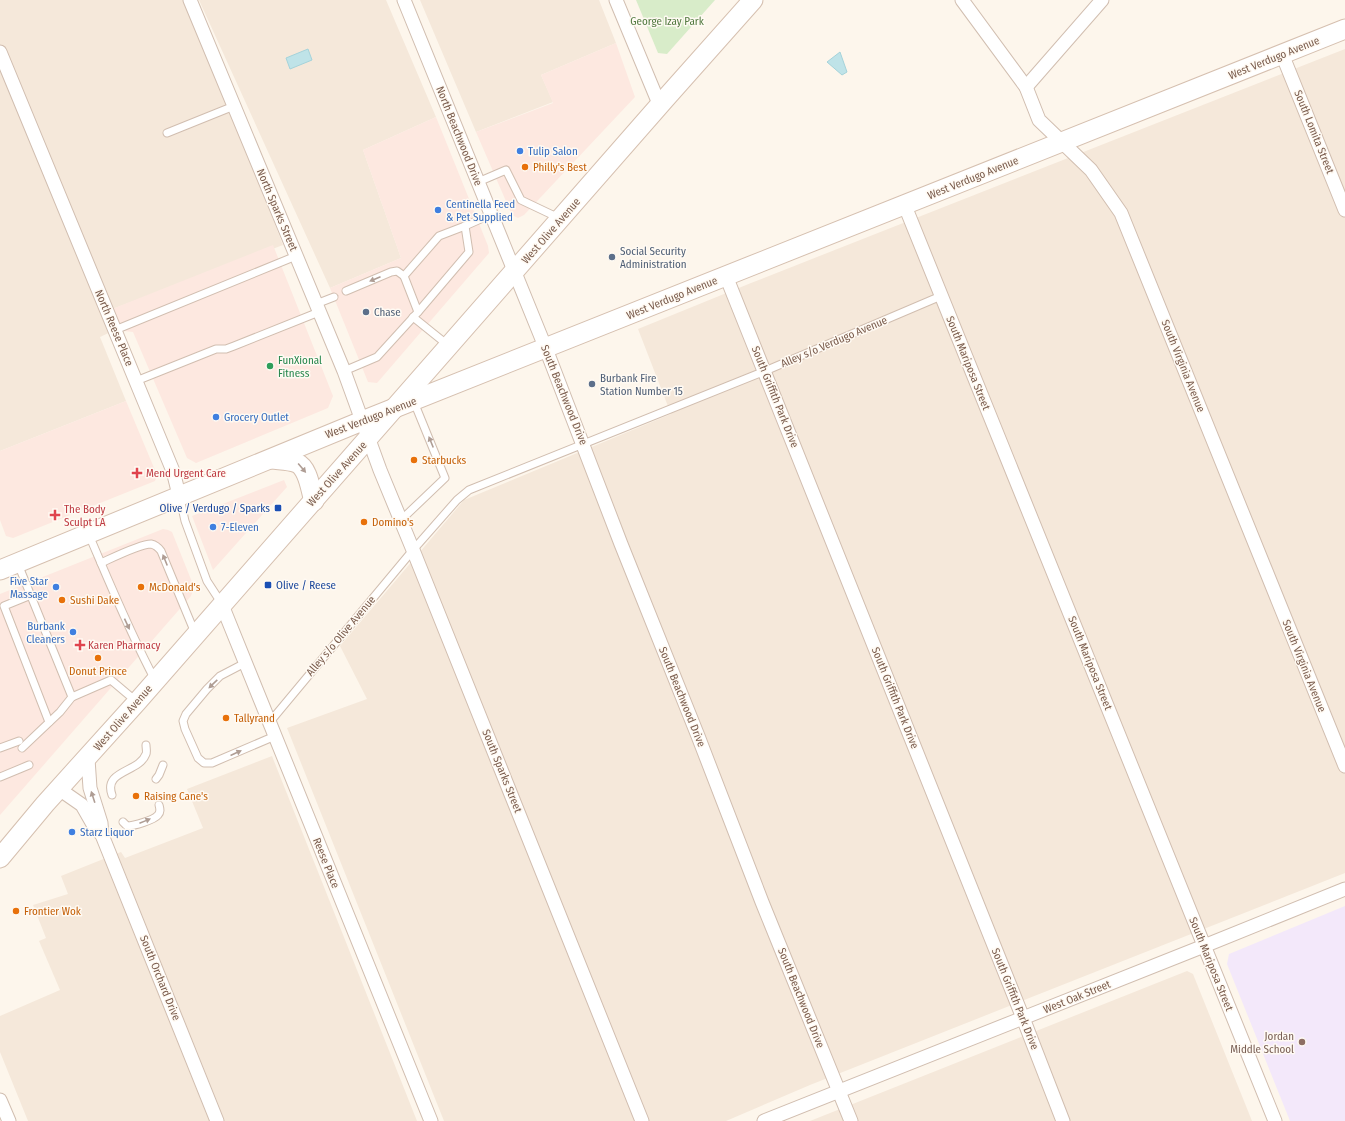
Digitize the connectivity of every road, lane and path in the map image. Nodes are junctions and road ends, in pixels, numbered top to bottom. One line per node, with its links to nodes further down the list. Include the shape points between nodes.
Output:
1 (190, 0): 11 (street, North Sparks Street)
2 (404, 0): 15 (street, North Beachwood Drive)
3 (616, 0): 12 (street)
4 (754, 0): 12 (main road, West Olive Avenue)
5 (962, 0): 10 (street, South Virginia Avenue)
6 (1102, 0): 10 (street)
7 (1345, 29): 9 (main road, West Verdugo Avenue)
8 (0, 52): 30 (street, North Reese Place)
9 (1282, 54): 14 (main road, West Verdugo Avenue); 17 (street, South Lomita Street)
10 (1026, 87): 14 (street, South Virginia Avenue, via 1039,120)
11 (234, 106): 13 (lane); 21 (street, North Sparks Street)
12 (660, 106): 19 (main road, West Olive Avenue)
13 (167, 133)
14 (1062, 142): 16 (main road, West Verdugo Avenue); 66 (street, South Virginia Avenue, via 1091,170 1121,213)
15 (478, 182): 18 (street, North Beachwood Drive); 19 (lane, via 506,170 521,200)
16 (905, 206): 24 (main road, West Verdugo Avenue); 26 (street, South Mariposa Street)
17 (1345, 210)
18 (492, 214): 20 (lane); 22 (street, North Beachwood Drive)
19 (561, 219): 22 (main road, West Olive Avenue)
20 (465, 226): 23 (lane, via 439,236); 29 (lane, via 469,252)
21 (296, 256): 28 (street, North Sparks Street); 30 (lane)
22 (514, 272): 31 (main road, West Olive Avenue); 32 (street, South Beachwood Drive)
23 (404, 276): 25 (lane, one-way to 25, via 397,271 391,272); 29 (lane)
24 (726, 276): 32 (main road, West Verdugo Avenue); 34 (street, South Griffith Park Drive)
25 (346, 291)
26 (941, 296): 34 (lane, Alley s/o Verdugo Avenue); 76 (street, South Mariposa Street)
27 (334, 297): 28 (lane)
28 (317, 308): 33 (street, North Sparks Street); 35 (lane, via 234,346 216,349)
29 (416, 314): 31 (lane); 33 (lane, via 377,357)
30 (115, 330): 35 (street, North Reese Place)
31 (449, 346): 37 (main road, West Olive Avenue)
32 (546, 349): 36 (main road, West Verdugo Avenue); 40 (street, South Beachwood Drive)
33 (344, 371): 38 (street, North Sparks Street)
34 (765, 371): 40 (lane, Alley s/o Verdugo Avenue); 77 (street, South Griffith Park Drive)
35 (136, 381): 42 (street, North Reese Place, via 173,471)
36 (414, 402): 37 (main road, West Verdugo Avenue); 44 (lane, one-way to 36, via 446,478)
37 (393, 410): 38 (main road, West Verdugo Avenue); 39 (main road, West Olive Avenue)
38 (362, 421): 39 (street, South Sparks Street); 41 (main road, West Verdugo Avenue)
39 (368, 439): 43 (main road, West Olive Avenue); 44 (street, South Sparks Street)
40 (584, 445): 46 (lane, Alley s/o Verdugo Avenue, via 469,490); 78 (street, South Beachwood Drive)
41 (270, 459): 42 (main road, West Verdugo Avenue); 43 (main road, one-way to 43, via 296,462 303,467)
42 (179, 495): 45 (main road, West Verdugo Avenue); 51 (lane, North Reese Place, via 185,521 207,581)
43 (314, 501): 51 (main road, West Olive Avenue)
44 (400, 520): 46 (street, South Sparks Street)
45 (88, 533): 47 (main road, West Verdugo Avenue); 48 (lane)
46 (413, 550): 59 (lane, Alley s/o Olive Avenue); 83 (street, South Sparks Street)
47 (17, 562): 49 (main road, West Verdugo Avenue); 50 (lane)
48 (100, 563): 53 (lane, one-way to 48, via 161,551 156,546 150,544); 55 (lane, one-way to 55)
49 (0, 570)
50 (30, 595): 52 (lane); 56 (lane)
51 (222, 605): 53 (main road, West Olive Avenue); 54 (street, Reese Place)
52 (2, 607): 58 (lane)
53 (196, 635): 55 (main road, West Olive Avenue)
54 (245, 663): 59 (street, Reese Place); 60 (lane, one-way to 60, via 220,676 207,689 186,714 183,721 185,729 198,758 204,763 212,763)
55 (156, 680): 57 (main road, West Olive Avenue)
56 (72, 697): 57 (lane, via 111,680); 58 (lane)
57 (137, 702): 63 (main road, West Olive Avenue)
58 (49, 722): 62 (lane, via 21,745)
59 (270, 723): 60 (street, Reese Place)
60 (274, 736): 82 (street, Reese Place)
61 (146, 745): 70 (lane, via 147,753 142,761 114,778 110,789)
62 (0, 748)
63 (88, 759): 69 (main road, West Olive Avenue); 73 (street, South Orchard Drive, one-way to 63, via 90,788)
64 (29, 765): 67 (lane)
65 (163, 765): 68 (lane)
66 (1345, 766)
67 (0, 777)
68 (156, 779)
69 (59, 789): 73 (street, South Orchard Drive, via 82,805); 74 (main road, West Olive Avenue)
70 (112, 795)
71 (159, 805): 72 (lane, one-way to 71, via 127,826 133,826 158,816)
72 (123, 822)
73 (102, 835): 81 (street, South Orchard Drive)
74 (0, 858)
75 (1345, 889): 76 (street, West Oak Street)
76 (1204, 946): 77 (street, West Oak Street); 87 (street, South Mariposa Street)
77 (1023, 1018): 78 (street, West Oak Street); 86 (street, South Griffith Park Drive)
78 (839, 1092): 84 (street, West Oak Street); 85 (street, South Beachwood Drive)
79 (0, 1100): 80 (street)
80 (9, 1121)
81 (217, 1121)
82 (431, 1121)
83 (642, 1121)
84 (764, 1121)
85 (851, 1121)
86 (1063, 1121)
87 (1275, 1121)

